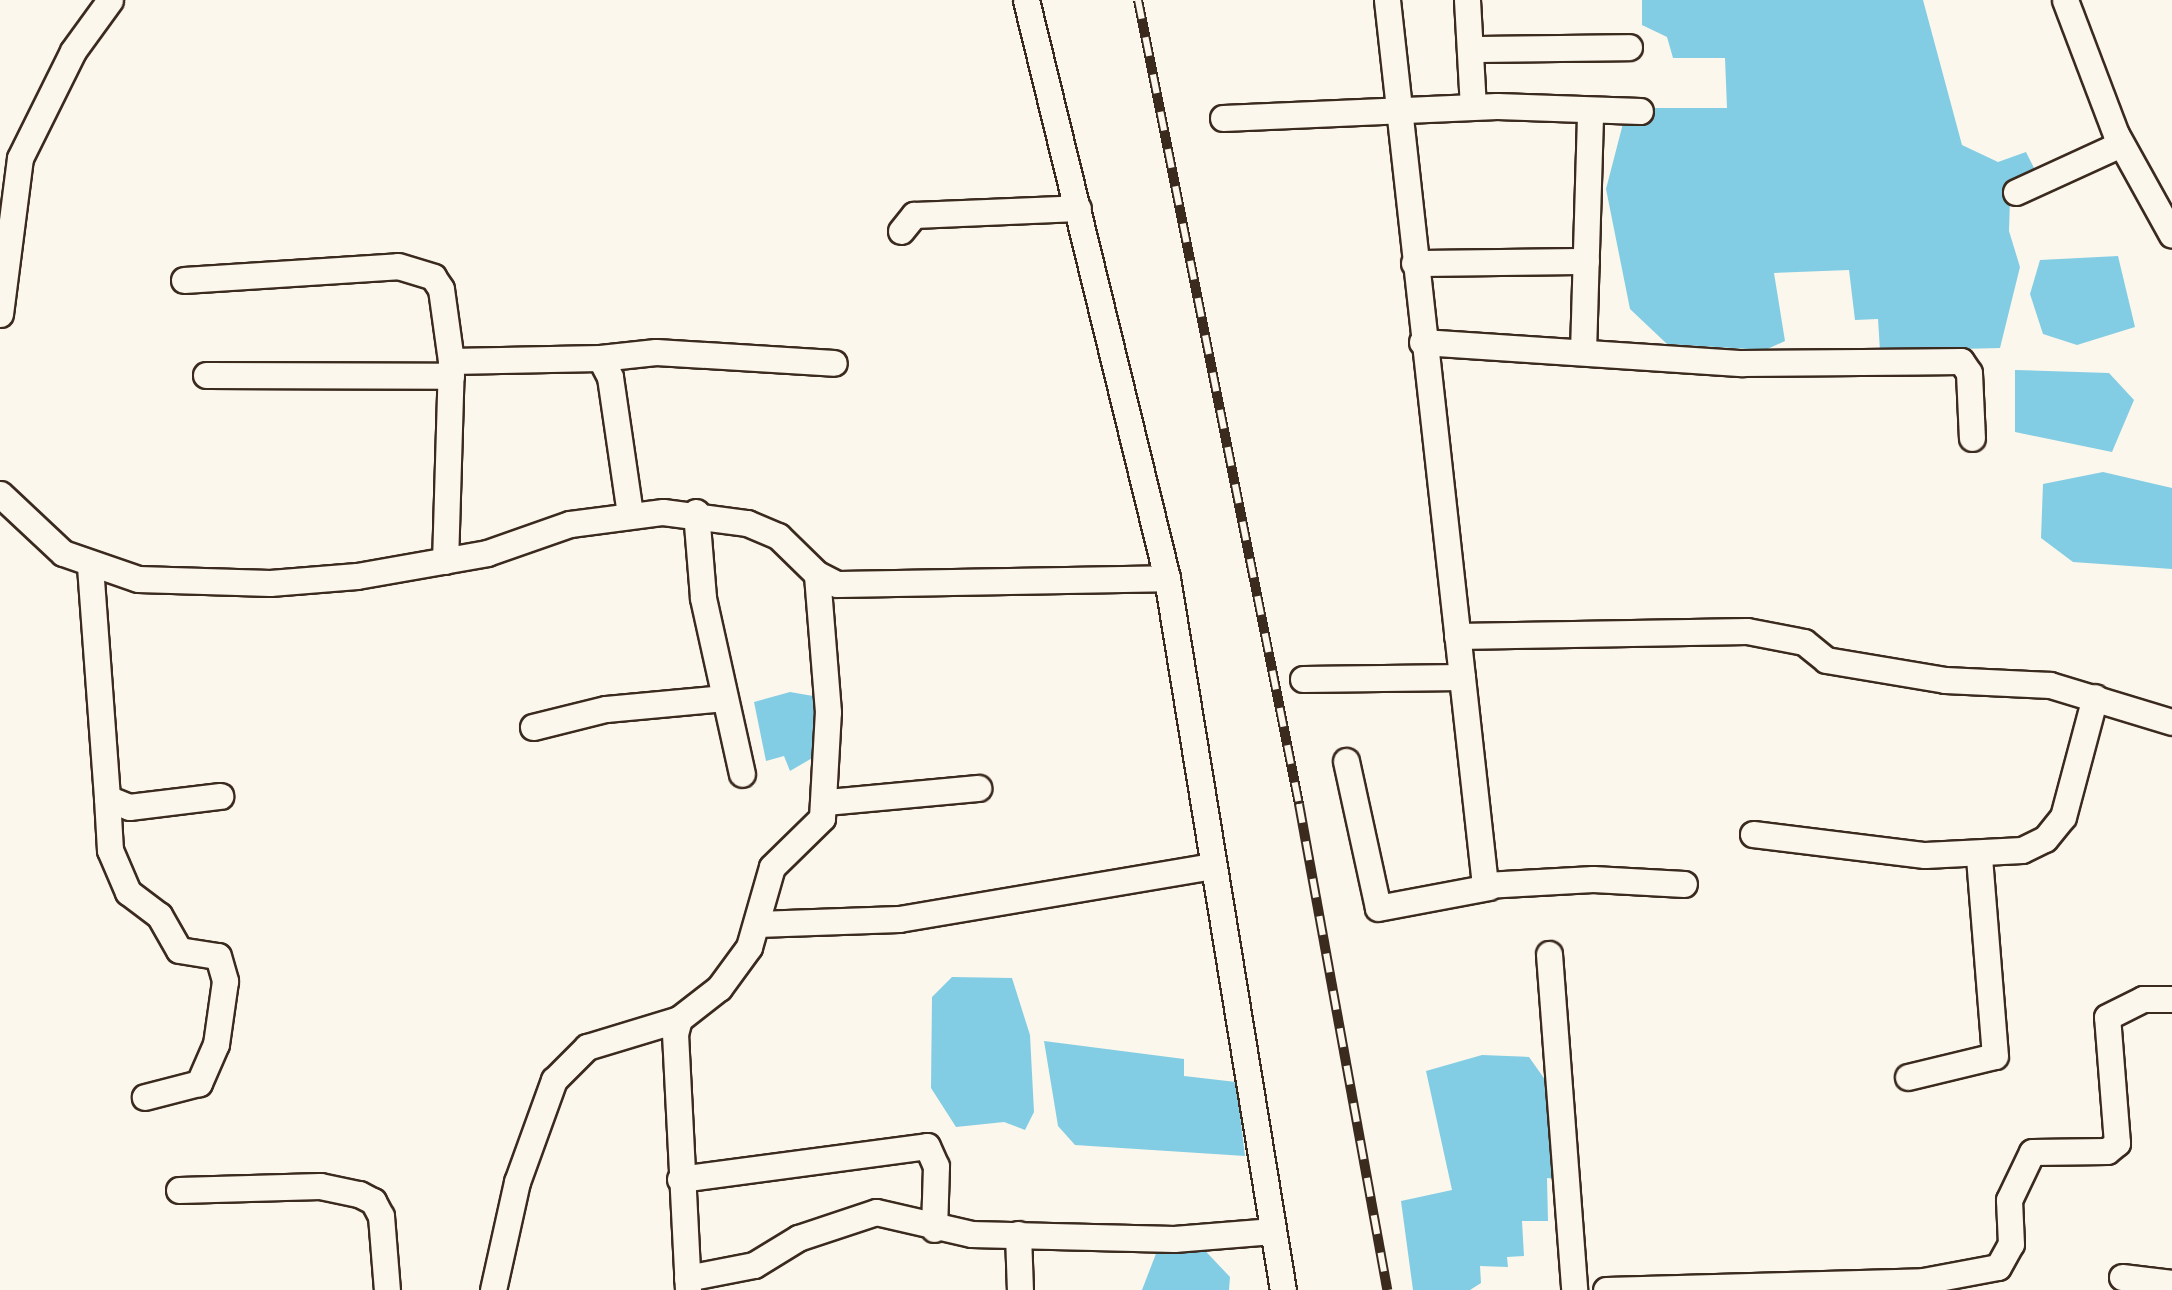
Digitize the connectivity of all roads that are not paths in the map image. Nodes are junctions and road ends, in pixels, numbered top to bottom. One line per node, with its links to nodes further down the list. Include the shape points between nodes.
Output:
1 (110, 0): 21 (street, via 74,51 20,158)
2 (1026, 0): 15 (street)
3 (1387, 0): 9 (street)
4 (1468, 0): 7 (street)
5 (2065, 0): 13 (street)
6 (1628, 47): 7 (street)
7 (1470, 50): 8 (street)
8 (1473, 106): 9 (street); 10 (street)
9 (1399, 108): 12 (street); 19 (street)
10 (1590, 110): 11 (street); 18 (street)
11 (1640, 111)
12 (1223, 118)
13 (2121, 144): 14 (street); 17 (street)
14 (2016, 192)
15 (1078, 208): 16 (street, via 914,215); 35 (street)
16 (901, 231)
17 (2172, 235)
18 (1586, 260): 19 (street); 23 (street)
19 (1414, 263): 22 (street)
20 (184, 280): 26 (street, via 420,268 440,289)
21 (0, 314)
22 (1422, 342): 23 (street); 36 (street)
23 (1584, 352): 28 (street, via 1742,363 1961,361 1970,373)
24 (600, 358): 25 (street, via 656,352); 26 (street); 31 (street, via 610,377)
25 (834, 362)
26 (451, 368): 27 (street); 32 (street)
27 (206, 375)
28 (1972, 438)
29 (0, 494): 33 (street, via 63,553)
30 (696, 512): 31 (street); 34 (street, via 778,536); 40 (street, via 703,598)
31 (630, 514): 32 (street)
32 (445, 560): 33 (street, via 270,583 138,579)
33 (90, 566): 47 (street)
34 (817, 574): 35 (street, via 836,584 906,586); 48 (street, via 828,712)
35 (1166, 578): 51 (street)
36 (1457, 636): 37 (street); 39 (street, via 1747,631 1804,642 1826,660 1946,680 2050,685)
37 (1462, 677): 38 (street); 53 (street)
38 (1303, 679)
39 (2095, 697): 41 (street); 50 (street, via 2056,831 2022,850)
40 (724, 698): 42 (street, via 606,709); 44 (street)
41 (2172, 722)
42 (532, 726)
43 (1346, 761): 53 (street, via 1378,908)
44 (742, 774)
45 (978, 788): 48 (street)
46 (220, 796): 47 (street, via 129,807)
47 (108, 798): 59 (street, via 118,875 158,914 178,950 218,956 225,981 216,1044 199,1083)
48 (826, 802): 54 (street, via 813,832 772,867)
49 (1753, 834): 50 (street)
50 (1979, 855): 58 (street, via 1994,1056)
51 (1212, 866): 54 (street, via 899,919); 63 (street)
52 (1684, 884): 53 (street, via 1593,879)
53 (1489, 887)
54 (757, 924): 57 (street, via 733,971)
55 (1548, 954): 72 (street)
56 (2172, 999): 73 (street, via 2143,1000 2106,1016 2117,1143 2107,1151 2032,1152 2009,1200 2011,1244 1998,1268 1923,1281)
57 (680, 1019): 60 (street, via 674,1084); 69 (street, via 587,1047 554,1080 517,1182)
58 (1908, 1077)
59 (145, 1097)
60 (680, 1179): 62 (street, via 927,1146 936,1166); 67 (street)
61 (180, 1190): 68 (street, via 320,1186 359,1194 381,1216)
62 (934, 1229): 64 (street); 67 (street, via 903,1214 876,1212 798,1238 754,1265)
63 (1273, 1232): 64 (street, via 1174,1238); 71 (street)
64 (1018, 1234): 70 (street)
65 (2122, 1277): 66 (street)
66 (2172, 1283)
67 (688, 1284)
68 (387, 1290)
69 (493, 1290)
70 (1020, 1290)
71 (1283, 1290)
72 (1574, 1290)
73 (1606, 1290)

